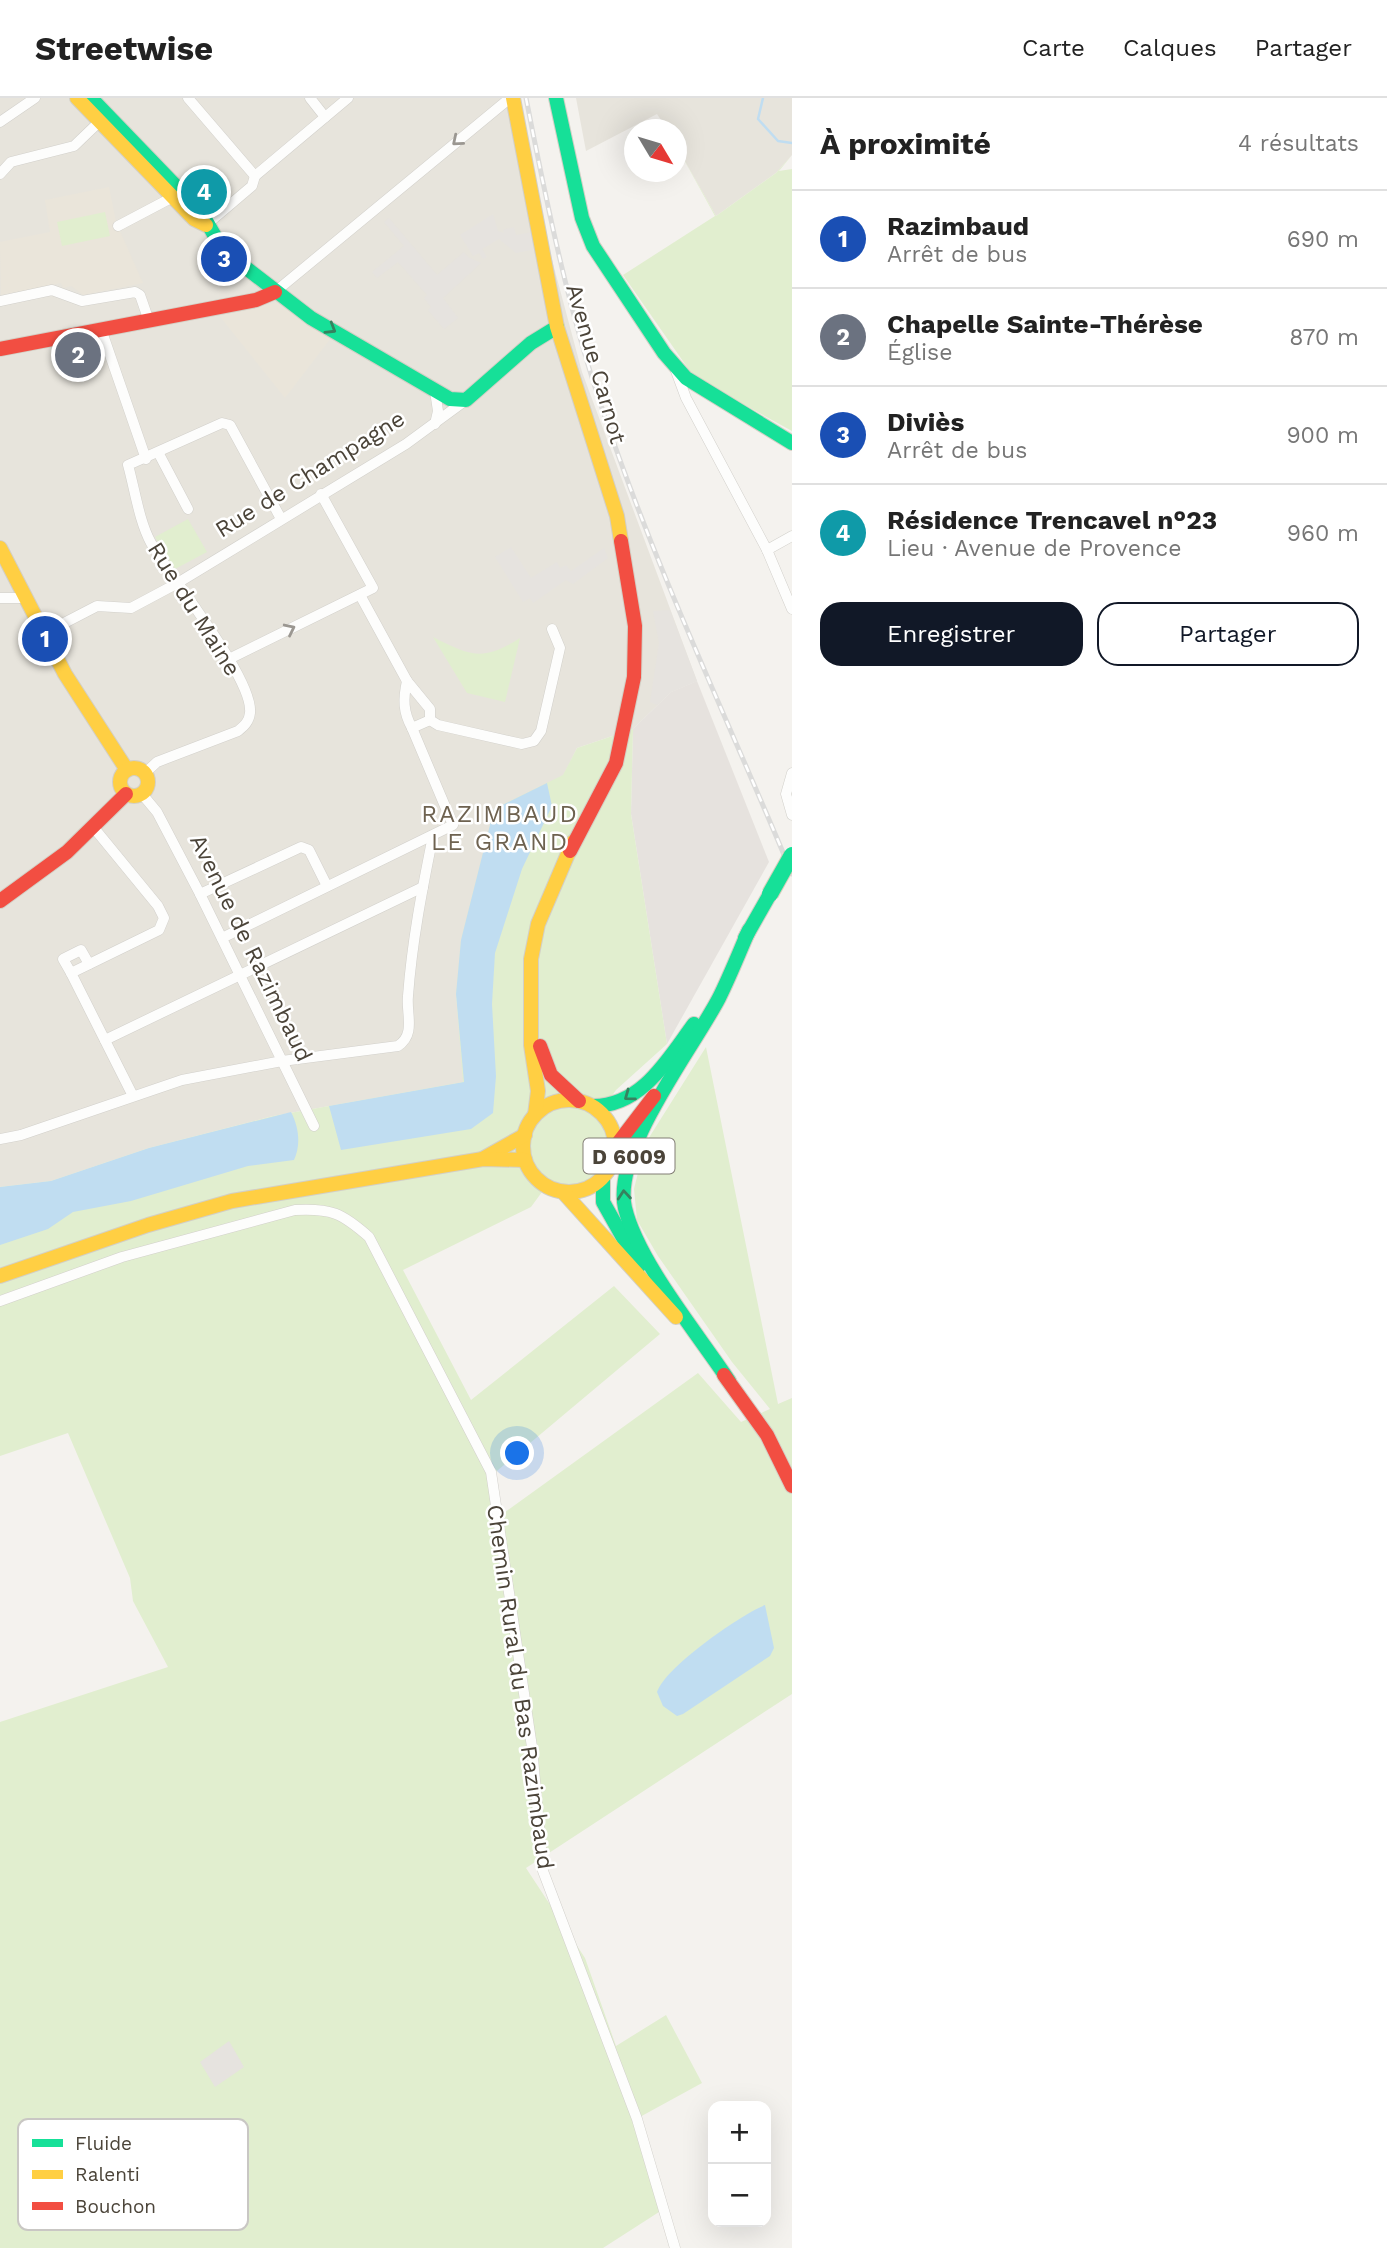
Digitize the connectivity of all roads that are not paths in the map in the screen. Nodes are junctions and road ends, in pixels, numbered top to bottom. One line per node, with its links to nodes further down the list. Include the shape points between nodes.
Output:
1 (35, 98): 10 (street)
2 (77, 98): 11 (main road)
3 (91, 98): 15 (main road, via 201,212)
4 (188, 98): 13 (street)
5 (310, 98): 9 (street)
6 (348, 98): 9 (street)
7 (511, 98): 17 (street, one-way to 17); 20 (main road, Avenue Carnot)
8 (556, 98): 23 (main road, via 582,218 593,246)
9 (325, 117): 13 (street)
10 (0, 122)
11 (99, 122): 12 (street, via 74,146 11,162); 14 (main road)
12 (0, 174)
13 (255, 176): 15 (street, via 252,186)
14 (173, 197): 15 (main road); 16 (street)
15 (206, 225): 17 (main road)
16 (118, 226)
17 (275, 292): 19 (main road, via 256,300); 24 (main road, one-way to 24)
18 (0, 300): 19 (street, via 52,290 82,301 135,292)
19 (149, 321): 21 (main road)
20 (557, 327): 25 (main road, via 531,343); 65 (main road, Avenue Carnot, via 617,516 635,626 634,677 617,762 538,924 531,958)
21 (101, 329): 22 (main road); 29 (street)
22 (0, 349)
23 (675, 367): 27 (main road, via 707,393); 35 (street, via 686,398)
24 (435, 391): 25 (main road, via 450,399); 26 (street)
25 (466, 400): 26 (street, Rue de Champagne)
26 (435, 424): 30 (street, Rue de Champagne)
27 (792, 443)
28 (159, 454): 29 (street); 31 (street); 32 (street, via 222,422 230,425)
29 (146, 459): 36 (street, Rue du Maine, via 128,466 149,540)
30 (321, 494): 32 (street, Rue de Champagne); 38 (street, via 373,588)
31 (188, 509)
32 (280, 517): 36 (street, Rue de Champagne)
33 (792, 536): 35 (street)
34 (0, 548): 37 (main road)
35 (767, 550): 40 (street)
36 (176, 584): 42 (street, Rue de Champagne, via 131,608 97,606); 43 (street, Rue du Maine)
37 (20, 592): 39 (street); 42 (main road)
38 (360, 595): 43 (street, one-way to 38); 44 (street)
39 (0, 598)
40 (792, 609)
41 (552, 629): 45 (street, via 560,648 541,731 534,741 522,744)
42 (43, 634): 47 (main road)
43 (229, 659): 48 (street, Rue du Maine, via 249,702 247,723 157,762)
44 (407, 681): 45 (street, via 430,709); 46 (street, via 405,714)
45 (430, 720): 46 (street)
46 (412, 728): 53 (street, via 453,825)
47 (127, 770): 48 (main road); 50 (main road, via 120,782)
48 (145, 773): 50 (main road, via 148,786)
49 (792, 773): 51 (street, via 786,794)
50 (134, 794): 52 (main road); 57 (street, Avenue de Razimbaud, via 157,812)
51 (792, 815)
52 (94, 828): 58 (main road); 61 (street, via 164,918 159,930)
53 (433, 836): 55 (street); 56 (street)
54 (792, 855): 59 (main road, D 6009, bridge)
55 (327, 886): 57 (street, via 309,850 302,847); 60 (street)
56 (423, 887): 63 (street); 67 (street, via 413,935 407,1006 410,1029 404,1042)
57 (200, 894): 60 (street, Avenue de Razimbaud)
58 (0, 901)
59 (749, 930): 64 (main road, D 6009); 82 (main road, D 6009, one-way to 59, via 633,1231 623,1183 634,1146 719,998)
60 (222, 938): 63 (street, Avenue de Razimbaud)
61 (89, 964): 62 (street); 62 (street, via 81,950 63,959)
62 (71, 973): 66 (street)
63 (241, 975): 66 (street); 67 (street, Avenue de Razimbaud)
64 (706, 1008): 69 (main road, D 6009, one-way to 69, via 637,1091 609,1107); 74 (main road, D 6009, via 657,1093)
65 (531, 1014): 69 (main road, via 551,1074); 70 (main road, Avenue Carnot)
66 (105, 1040): 68 (street)
67 (282, 1061): 68 (street, via 182,1080); 71 (street, Avenue de Razimbaud)
68 (133, 1096): 73 (street)
69 (586, 1104): 70 (main road, via 554,1103); 74 (main road, via 610,1126)
70 (536, 1115): 72 (main road)
71 (314, 1126)
72 (525, 1135): 75 (main road); 76 (main road)
73 (0, 1139)
74 (615, 1147): 77 (main road)
75 (483, 1159): 76 (main road); 79 (main road, via 232,1201 148,1224)
76 (525, 1160): 78 (main road, via 539,1181)
77 (603, 1177): 78 (main road, via 583,1190); 80 (main road, D 6009, via 603,1202)
78 (563, 1192): 80 (main road, D 6009)
79 (0, 1276)
80 (651, 1286): 82 (main road, D 6009)
81 (0, 1301): 84 (street, Chemin Rural du Bas Razimbaud, via 122,1257 295,1210 323,1208 369,1237 491,1472 532,1747 543,1871 637,2119)
82 (729, 1381): 83 (main road, D 6009, via 767,1435)
83 (792, 1486)
84 (675, 2248)

